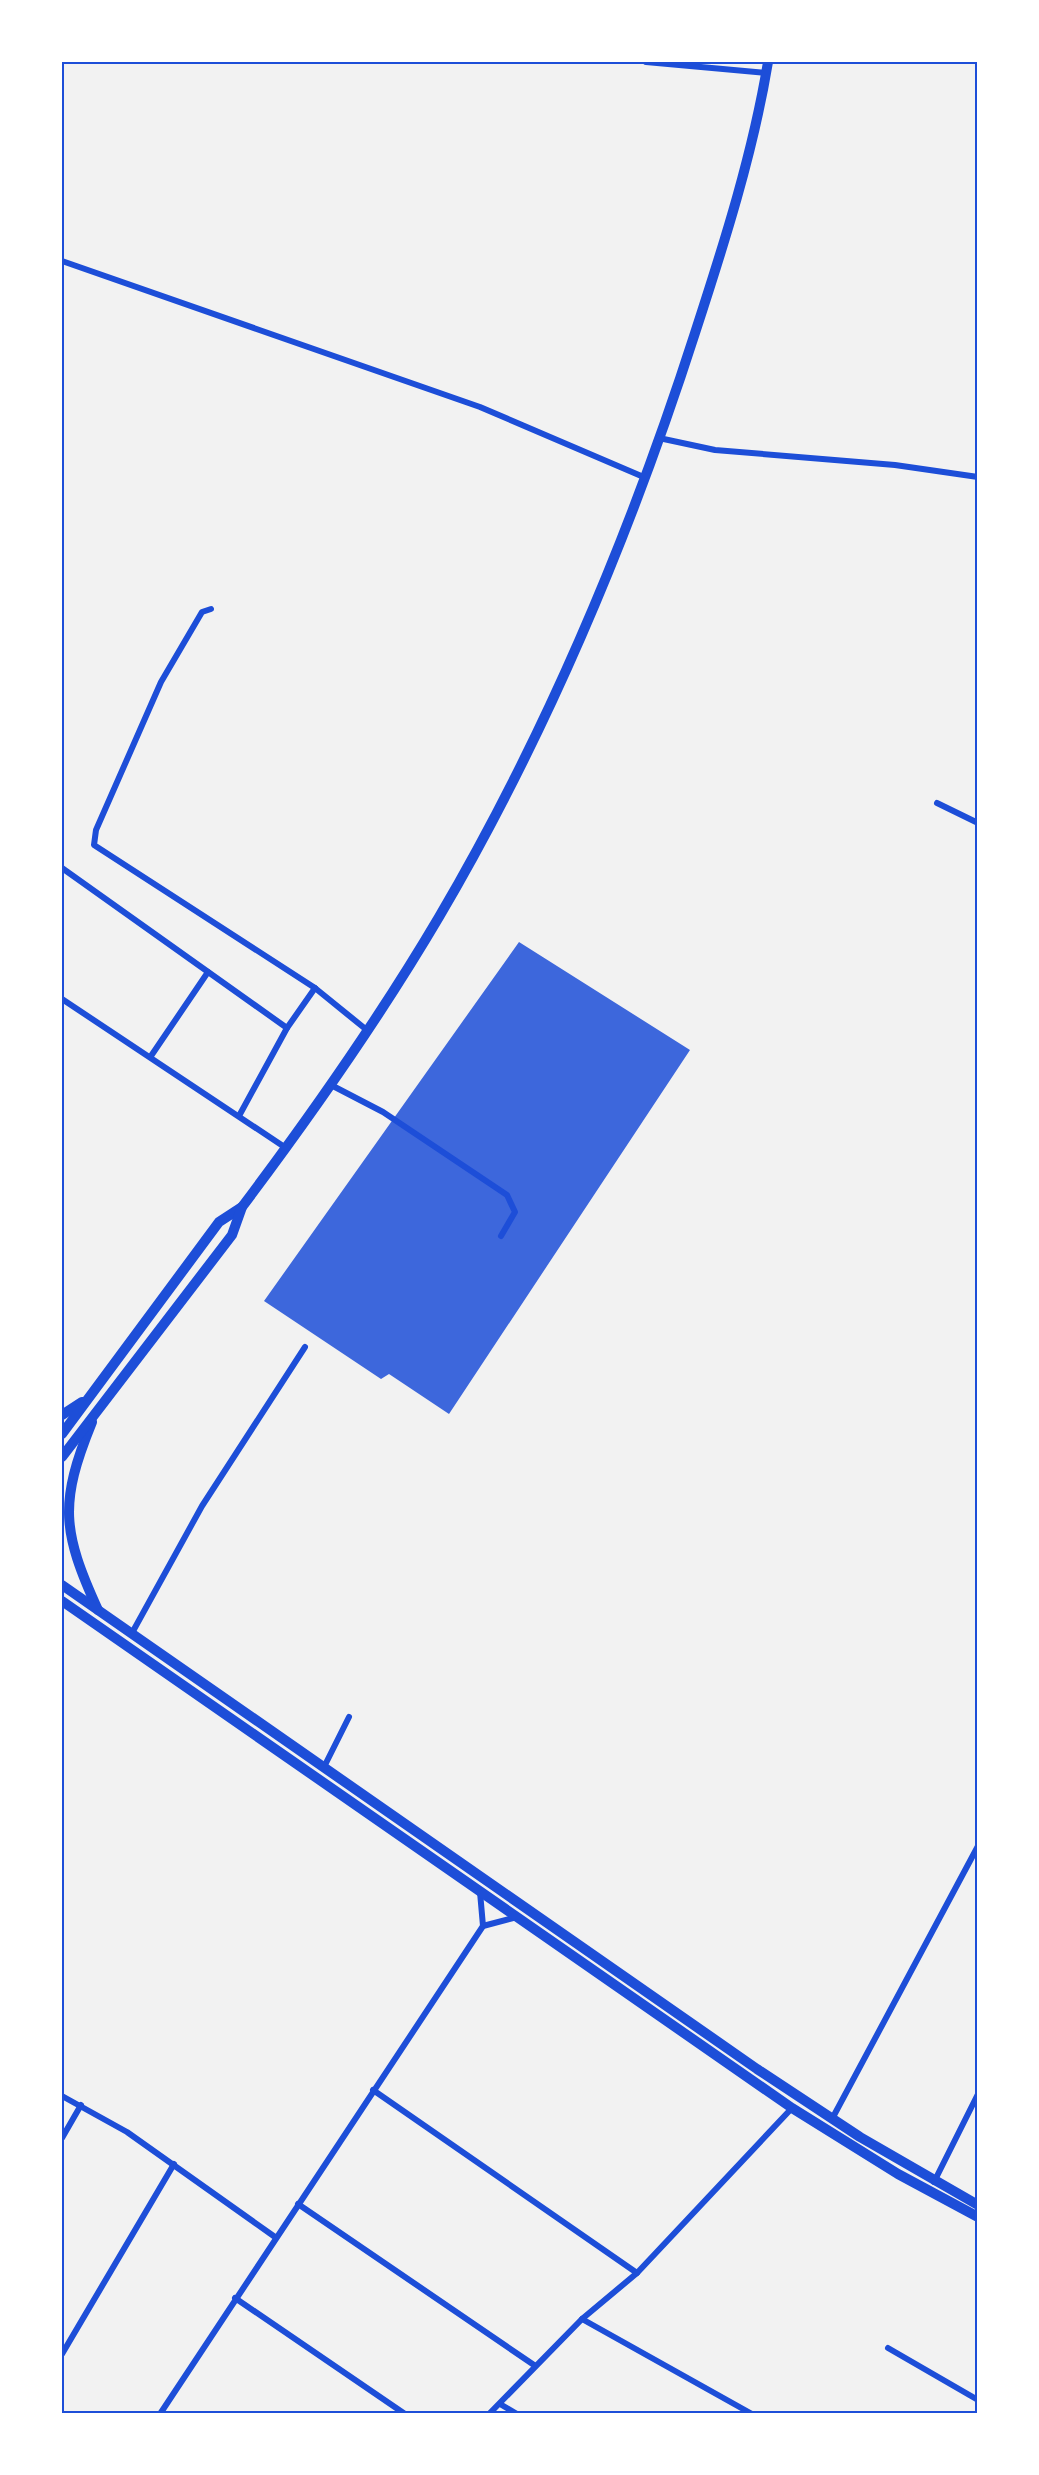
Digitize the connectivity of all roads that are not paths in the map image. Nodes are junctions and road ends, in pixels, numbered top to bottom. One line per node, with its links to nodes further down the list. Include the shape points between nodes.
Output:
1 (646, 62): 3 (street)
2 (768, 62): 3 (highway)
3 (766, 74): 5 (highway, via 710,285)
4 (62, 261): 7 (street, via 480,407)
5 (659, 438): 6 (street, via 715,450 895,465); 7 (highway)
6 (978, 477)
7 (646, 478): 16 (highway, via 591,614 528,748 439,916)
8 (211, 609): 13 (street, via 202,612 161,682 96,830 94,845)
9 (938, 803): 10 (street)
10 (978, 823)
11 (62, 868): 12 (street)
12 (208, 972): 15 (street); 17 (street)
13 (315, 988): 15 (street); 16 (street)
14 (62, 999): 17 (street)
15 (287, 1028): 19 (street)
16 (368, 1031): 18 (highway)
17 (151, 1056): 19 (street)
18 (330, 1084): 20 (highway); 22 (street, via 383,1112 507,1195 515,1212)
19 (239, 1116): 20 (street)
20 (286, 1148): 21 (highway)
21 (242, 1207): 24 (highway, via 219,1222); 25 (highway, via 232,1235)
22 (501, 1236)
23 (305, 1347): 32 (street, via 202,1506)
24 (87, 1399): 26 (highway); 27 (highway)
25 (99, 1405): 28 (highway); 31 (highway, via 78,1456 67,1516 71,1542)
26 (62, 1414)
27 (62, 1434)
28 (62, 1457)
29 (62, 1585): 31 (highway)
30 (62, 1601): 37 (highway)
31 (98, 1610): 32 (highway)
32 (132, 1633): 34 (highway)
33 (349, 1717): 34 (street)
34 (324, 1767): 45 (highway)
35 (978, 1846): 36 (street)
36 (975, 1854): 45 (street)
37 (480, 1892): 38 (highway); 39 (street)
38 (517, 1917): 39 (street); 44 (highway)
39 (483, 1926): 40 (street)
40 (373, 2090): 49 (street); 53 (street)
41 (978, 2094): 48 (street)
42 (62, 2096): 43 (street)
43 (81, 2104): 46 (street); 47 (street)
44 (792, 2108): 51 (highway, via 898,2174); 53 (street)
45 (832, 2119): 48 (highway)
46 (62, 2138)
47 (174, 2164): 52 (street); 56 (street)
48 (934, 2182): 50 (highway)
49 (298, 2204): 52 (street); 59 (street)
50 (978, 2205)
51 (978, 2217)
52 (275, 2237): 54 (street)
53 (637, 2273): 55 (street)
54 (235, 2298): 62 (street); 63 (street)
55 (582, 2319): 59 (street); 66 (street)
56 (64, 2345): 58 (street)
57 (888, 2348): 60 (street)
58 (62, 2354)
59 (534, 2365): 61 (street)
60 (978, 2400)
61 (500, 2404): 64 (street); 65 (street)
62 (160, 2414)
63 (405, 2414)
64 (489, 2414)
65 (517, 2414)
66 (752, 2414)

